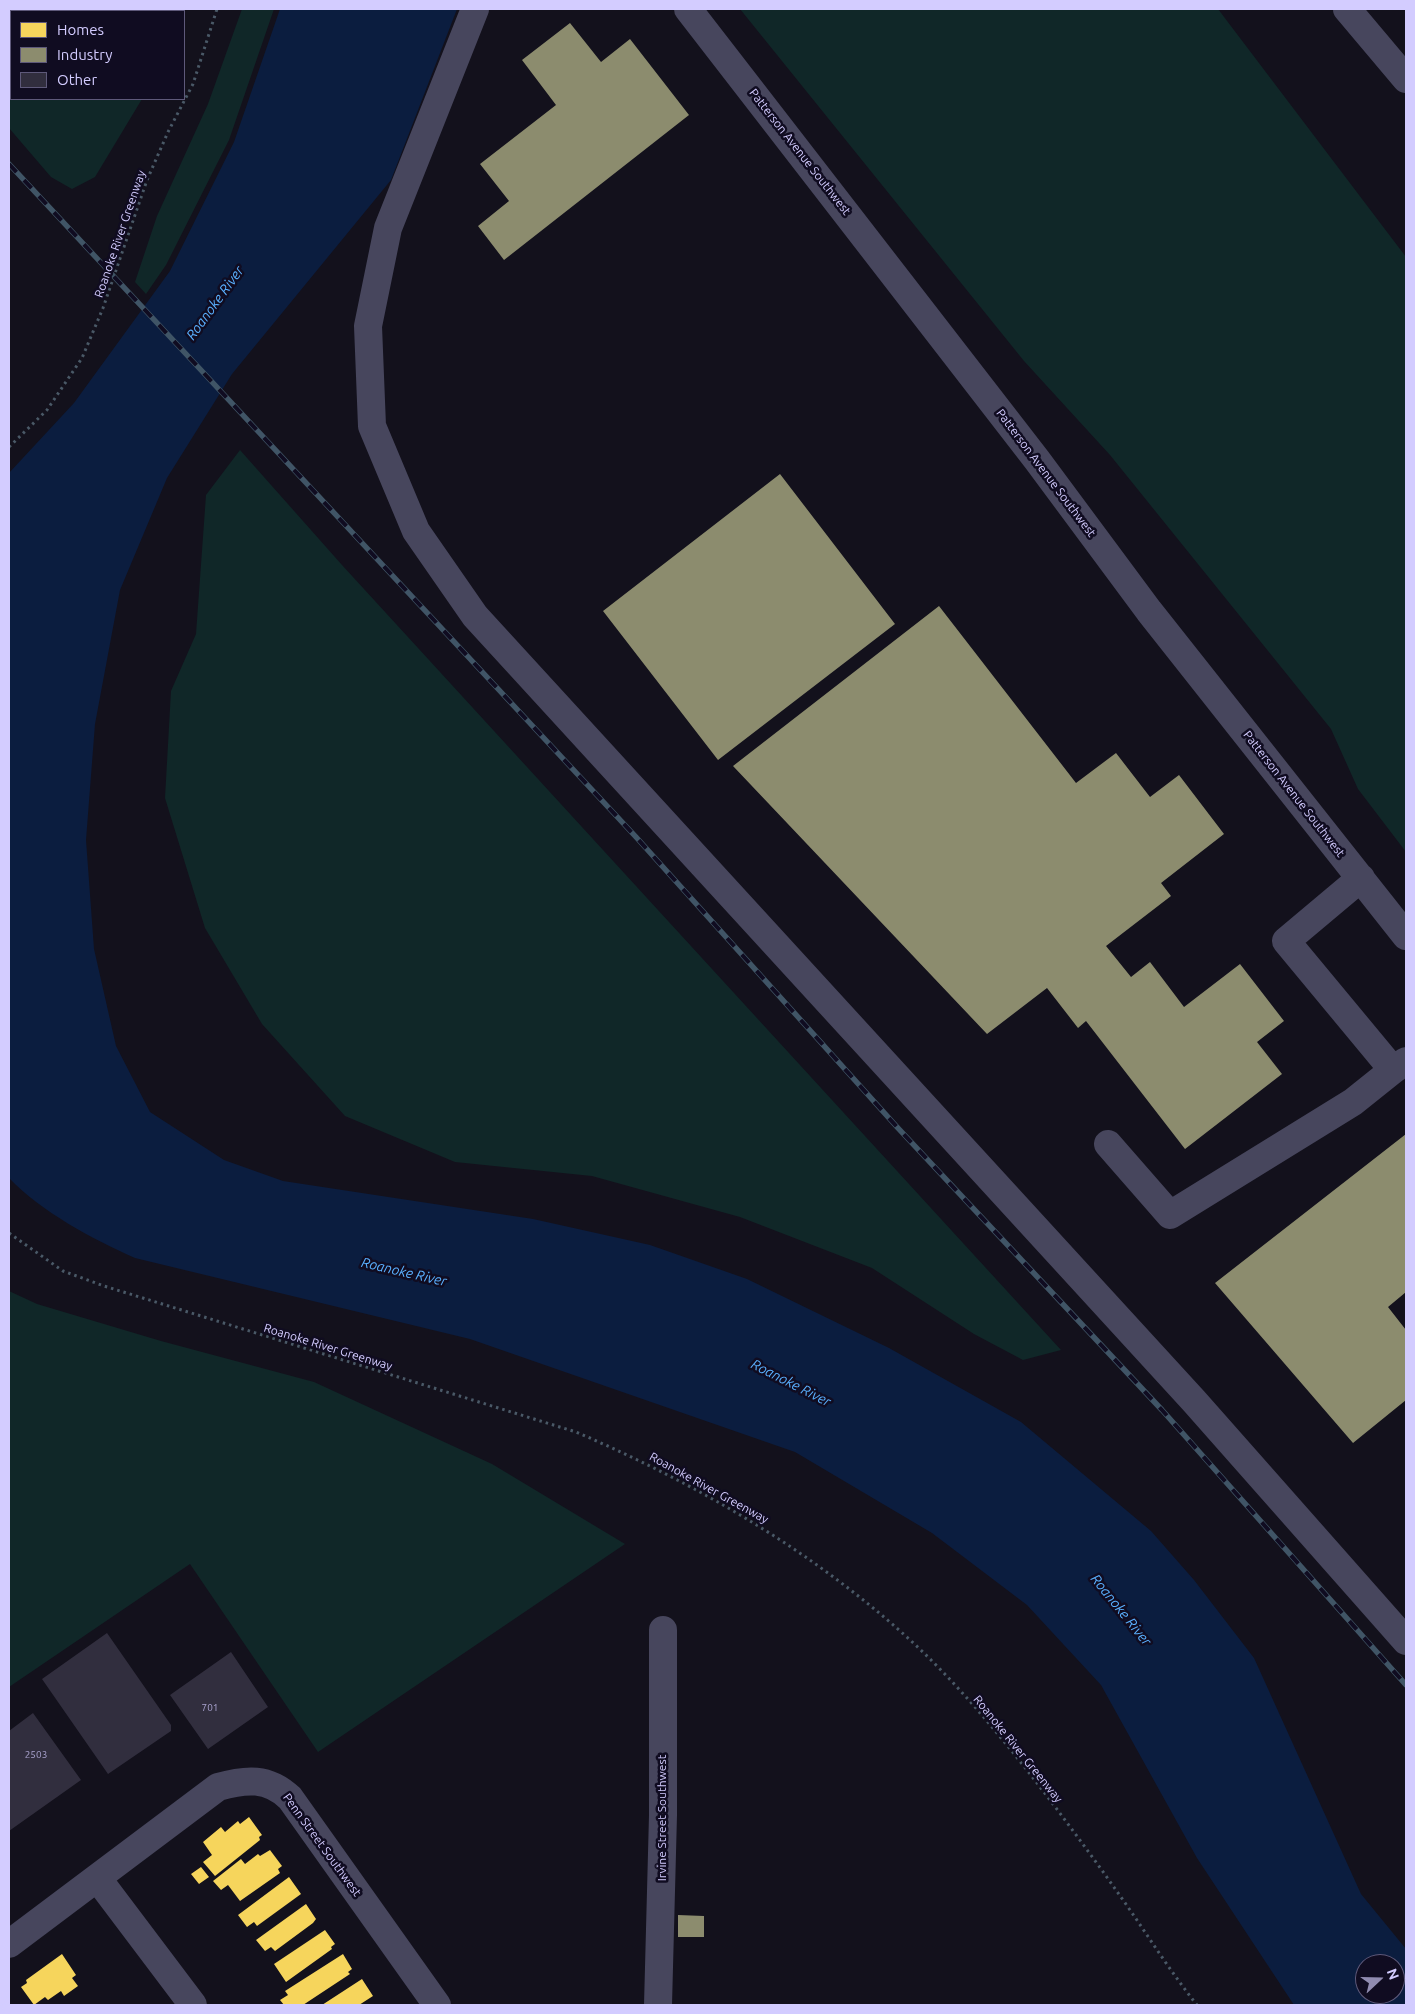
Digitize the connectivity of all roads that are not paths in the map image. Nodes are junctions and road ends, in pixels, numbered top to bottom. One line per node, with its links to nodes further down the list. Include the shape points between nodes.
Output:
1 (475, 9): 10 (street, via 388,228 368,326 372,426 416,531 475,616 1194,1401)
2 (688, 9): 5 (street, Patterson Avenue Southwest, via 1037,460 1149,611)
3 (1347, 9): 4 (street)
4 (1406, 79)
5 (1361, 878): 6 (street, Patterson Avenue Southwest); 7 (street, via 1286,941)
6 (1406, 936)
7 (1400, 1065): 8 (street, via 1353,1102 1170,1214)
8 (1108, 1144)
9 (664, 1630): 15 (street, Irvine Street Southwest)
10 (1406, 1641)
11 (98, 1879): 12 (street); 13 (street); 14 (street, Penn Street Southwest, via 218,1787 240,1781 264,1781 280,1788 290,1798)
12 (9, 1944)
13 (193, 2005)
14 (437, 2005)
15 (658, 2005)

